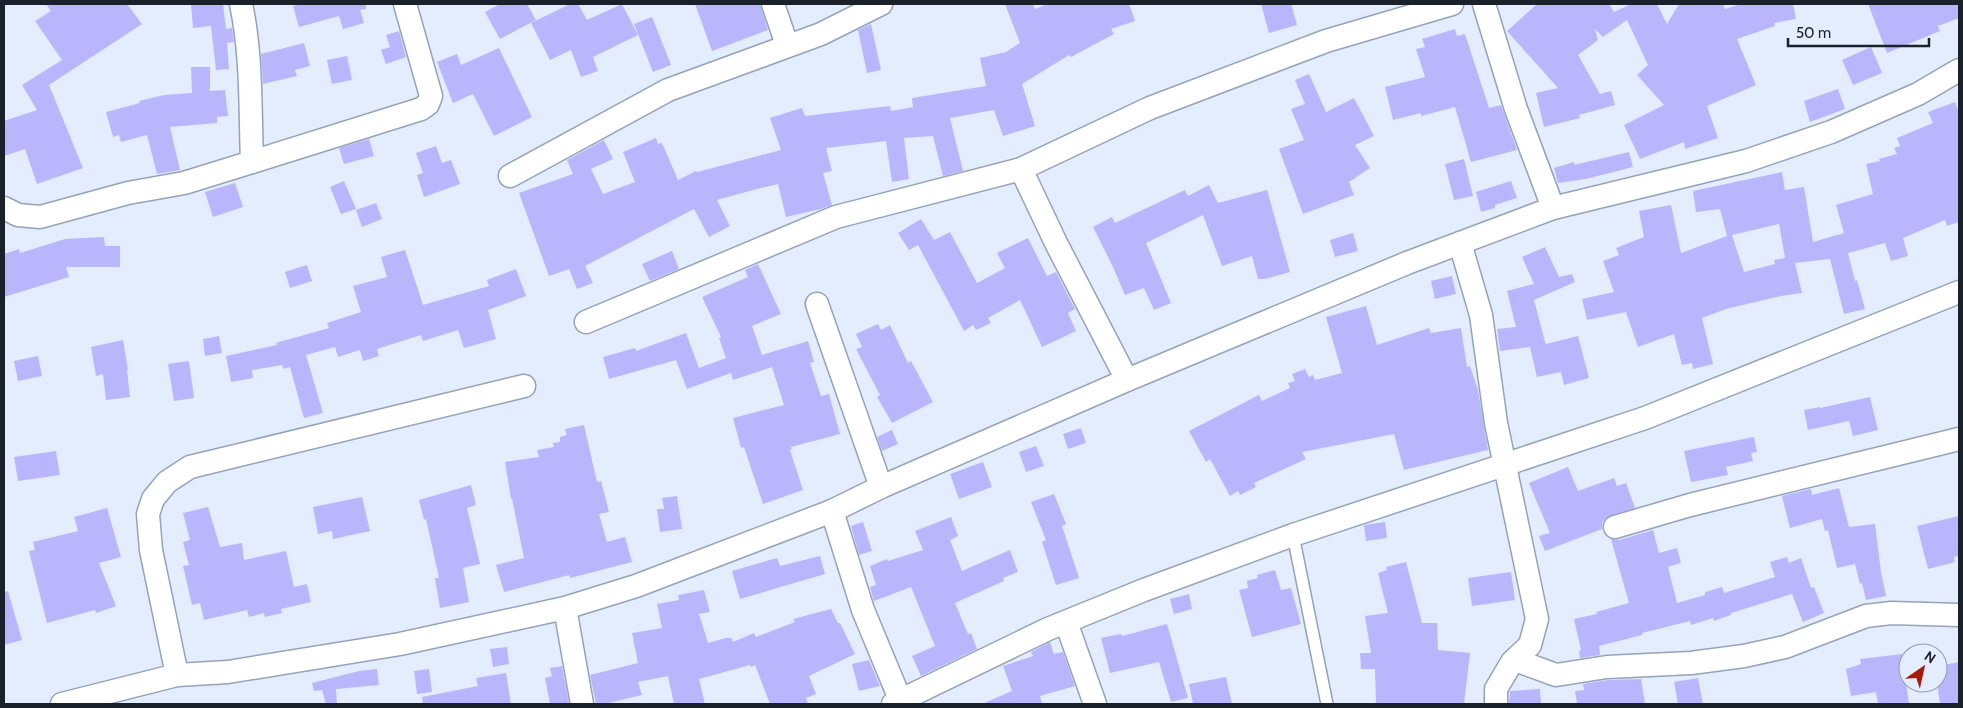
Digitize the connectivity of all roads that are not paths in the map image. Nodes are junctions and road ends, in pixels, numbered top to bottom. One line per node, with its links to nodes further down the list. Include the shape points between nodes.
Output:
1 (241, 4): 9 (street, via 250,90)
2 (405, 4): 9 (street, via 431,96 428,104 421,109)
3 (773, 4): 7 (street)
4 (881, 4): 7 (street, via 820,34)
5 (1452, 4): 10 (street, via 1326,41 1150,108)
6 (1484, 4): 13 (street, via 1516,109)
7 (787, 45): 11 (street, via 668,90)
8 (1959, 70): 13 (street, via 1918,94 1831,132 1746,161)
9 (252, 162): 12 (street, via 184,183 128,193 40,216 18,215)
10 (1021, 169): 17 (street, via 836,217); 18 (street)
11 (510, 176)
12 (4, 208)
13 (1553, 208): 14 (street)
14 (1460, 243): 18 (street); 21 (street, via 1481,314 1496,423)
15 (1959, 292): 21 (street, via 1645,418)
16 (817, 304): 22 (street)
17 (586, 322)
18 (1127, 380): 22 (street)
19 (524, 386): 30 (street, via 190,467 167,482 153,498 148,514 151,550)
20 (1959, 439): 24 (street, via 1690,505)
21 (1506, 465): 25 (street); 29 (street, via 1537,619 1530,645)
22 (881, 487): 23 (street)
23 (832, 511): 26 (street, via 636,586); 31 (street, via 863,610)
24 (1615, 528)
25 (1293, 535): 28 (street); 35 (lane)
26 (565, 608): 30 (street, via 400,644 228,672); 33 (street)
27 (1959, 615): 29 (street, via 1891,613 1866,616 1785,647 1691,663 1607,667 1556,675)
28 (1066, 622): 31 (street); 34 (street)
29 (1515, 660): 36 (street, via 1496,689)
30 (178, 676): 32 (street)
31 (899, 703)
32 (62, 704)
33 (582, 704)
34 (1095, 704)
35 (1328, 704)
36 (1496, 704)

